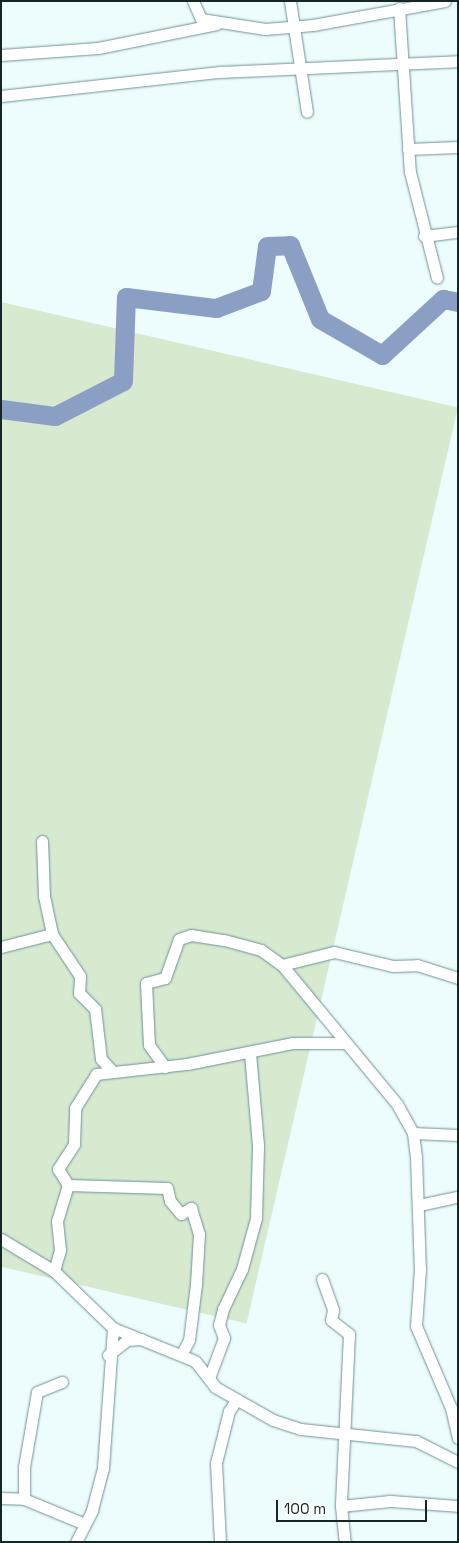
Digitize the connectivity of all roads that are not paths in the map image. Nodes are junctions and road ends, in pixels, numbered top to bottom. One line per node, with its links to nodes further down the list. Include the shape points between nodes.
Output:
1 (193, 1): 6 (street, via 198,16)
2 (290, 1): 7 (street)
3 (445, 1): 4 (street)
4 (431, 2): 5 (street)
5 (398, 8): 7 (street); 10 (street)
6 (219, 23): 7 (street); 8 (street, via 98,48)
7 (292, 28): 11 (street)
8 (1, 55)
9 (458, 61): 10 (street)
10 (404, 66): 11 (street); 15 (street)
11 (298, 70): 12 (street, via 220,72); 13 (street)
12 (1, 96)
13 (307, 112)
14 (458, 147): 15 (street)
15 (408, 150): 17 (street)
16 (458, 232): 17 (street)
17 (424, 236): 18 (street)
18 (437, 278)
19 (42, 841): 20 (street, via 44,896)
20 (52, 934): 21 (street); 26 (street, via 80,976 79,993 95,1009)
21 (1, 947)
22 (282, 964): 23 (street, via 334,952 393,966 416,965); 24 (street); 27 (street, via 261,950 224,940 191,936 179,939 171,950 165,978 146,983 149,1045)
23 (458, 978)
24 (344, 1043): 25 (street, via 292,1043); 30 (street, via 402,1110)
25 (250, 1054): 27 (street); 42 (street, via 258,1145 256,1218 242,1269 223,1309 219,1325 224,1338)
26 (102, 1059): 28 (street); 29 (street)
27 (165, 1067): 28 (street)
28 (112, 1071): 29 (street)
29 (96, 1074): 32 (street, via 74,1108 74,1144 58,1169)
30 (413, 1133): 31 (street); 34 (street)
31 (458, 1135)
32 (68, 1185): 36 (street, via 57,1221 60,1250); 41 (street, via 167,1188 170,1201 181,1214 191,1208 199,1234 196,1284 189,1340)
33 (458, 1197): 34 (street)
34 (418, 1205): 46 (street, via 416,1326 451,1408)
35 (1, 1238): 36 (street)
36 (54, 1271): 38 (street)
37 (322, 1279): 45 (street, via 333,1310 331,1320 349,1334)
38 (113, 1328): 39 (street); 40 (street)
39 (145, 1339): 40 (street, via 127,1340); 41 (street)
40 (108, 1355): 52 (street, via 103,1468)
41 (181, 1355): 42 (street, via 195,1361)
42 (209, 1378): 44 (street, via 215,1387)
43 (62, 1382): 49 (street, via 37,1392 24,1467)
44 (237, 1399): 45 (street, via 274,1420); 54 (street, via 229,1411 216,1463)
45 (345, 1435): 47 (street, via 416,1442); 50 (street)
46 (458, 1438)
47 (458, 1462)
48 (1, 1498): 49 (street)
49 (24, 1499): 52 (street)
50 (341, 1506): 51 (street, via 390,1501); 55 (street)
51 (458, 1506)
52 (85, 1524): 53 (street)
53 (76, 1542)
54 (220, 1542)
55 (345, 1542)

